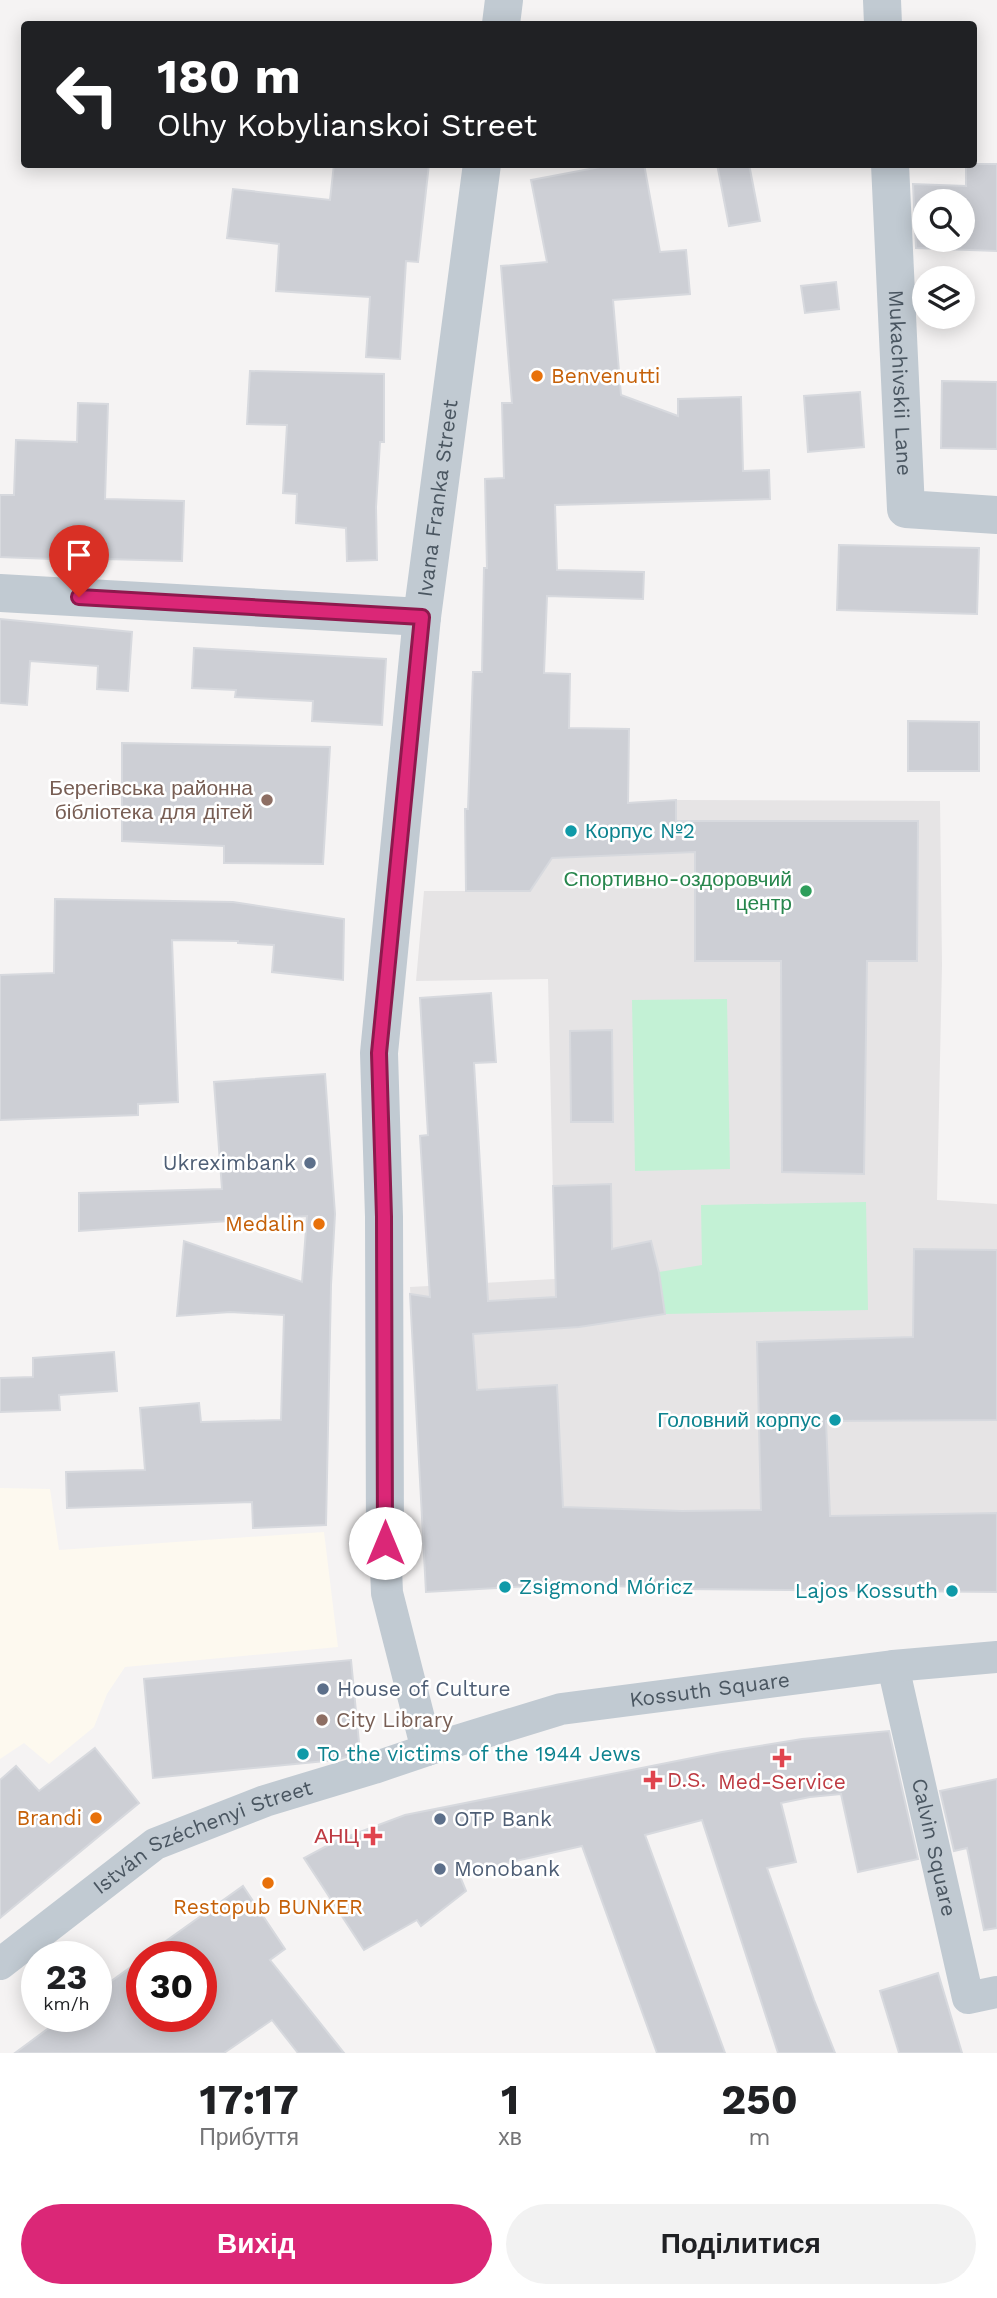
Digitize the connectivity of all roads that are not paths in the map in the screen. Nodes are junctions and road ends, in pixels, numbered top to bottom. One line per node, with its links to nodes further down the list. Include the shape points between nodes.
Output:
1 (504, 0): 3 (street)
2 (882, 0): 4 (street)
3 (501, 21)
4 (883, 21)
5 (481, 168): 9 (street, Ivana Franka Street)
6 (890, 168): 7 (street, Mukachivskii Lane, via 906,509)
7 (997, 515)
8 (0, 593): 9 (street)
9 (422, 617): 10 (street, Ivana Franka Street, via 379,1053)
10 (385, 1543): 13 (street, Ivana Franka Street, via 387,1593)
11 (997, 1657): 12 (street, Kossuth Square)
12 (893, 1665): 13 (street, Kossuth Square, via 561,1709); 15 (street, Calvin Square, via 968,1998)
13 (427, 1750): 14 (street, István Széchenyi Street, via 265,1801 155,1844)
14 (0, 1964)
15 (997, 1992)

